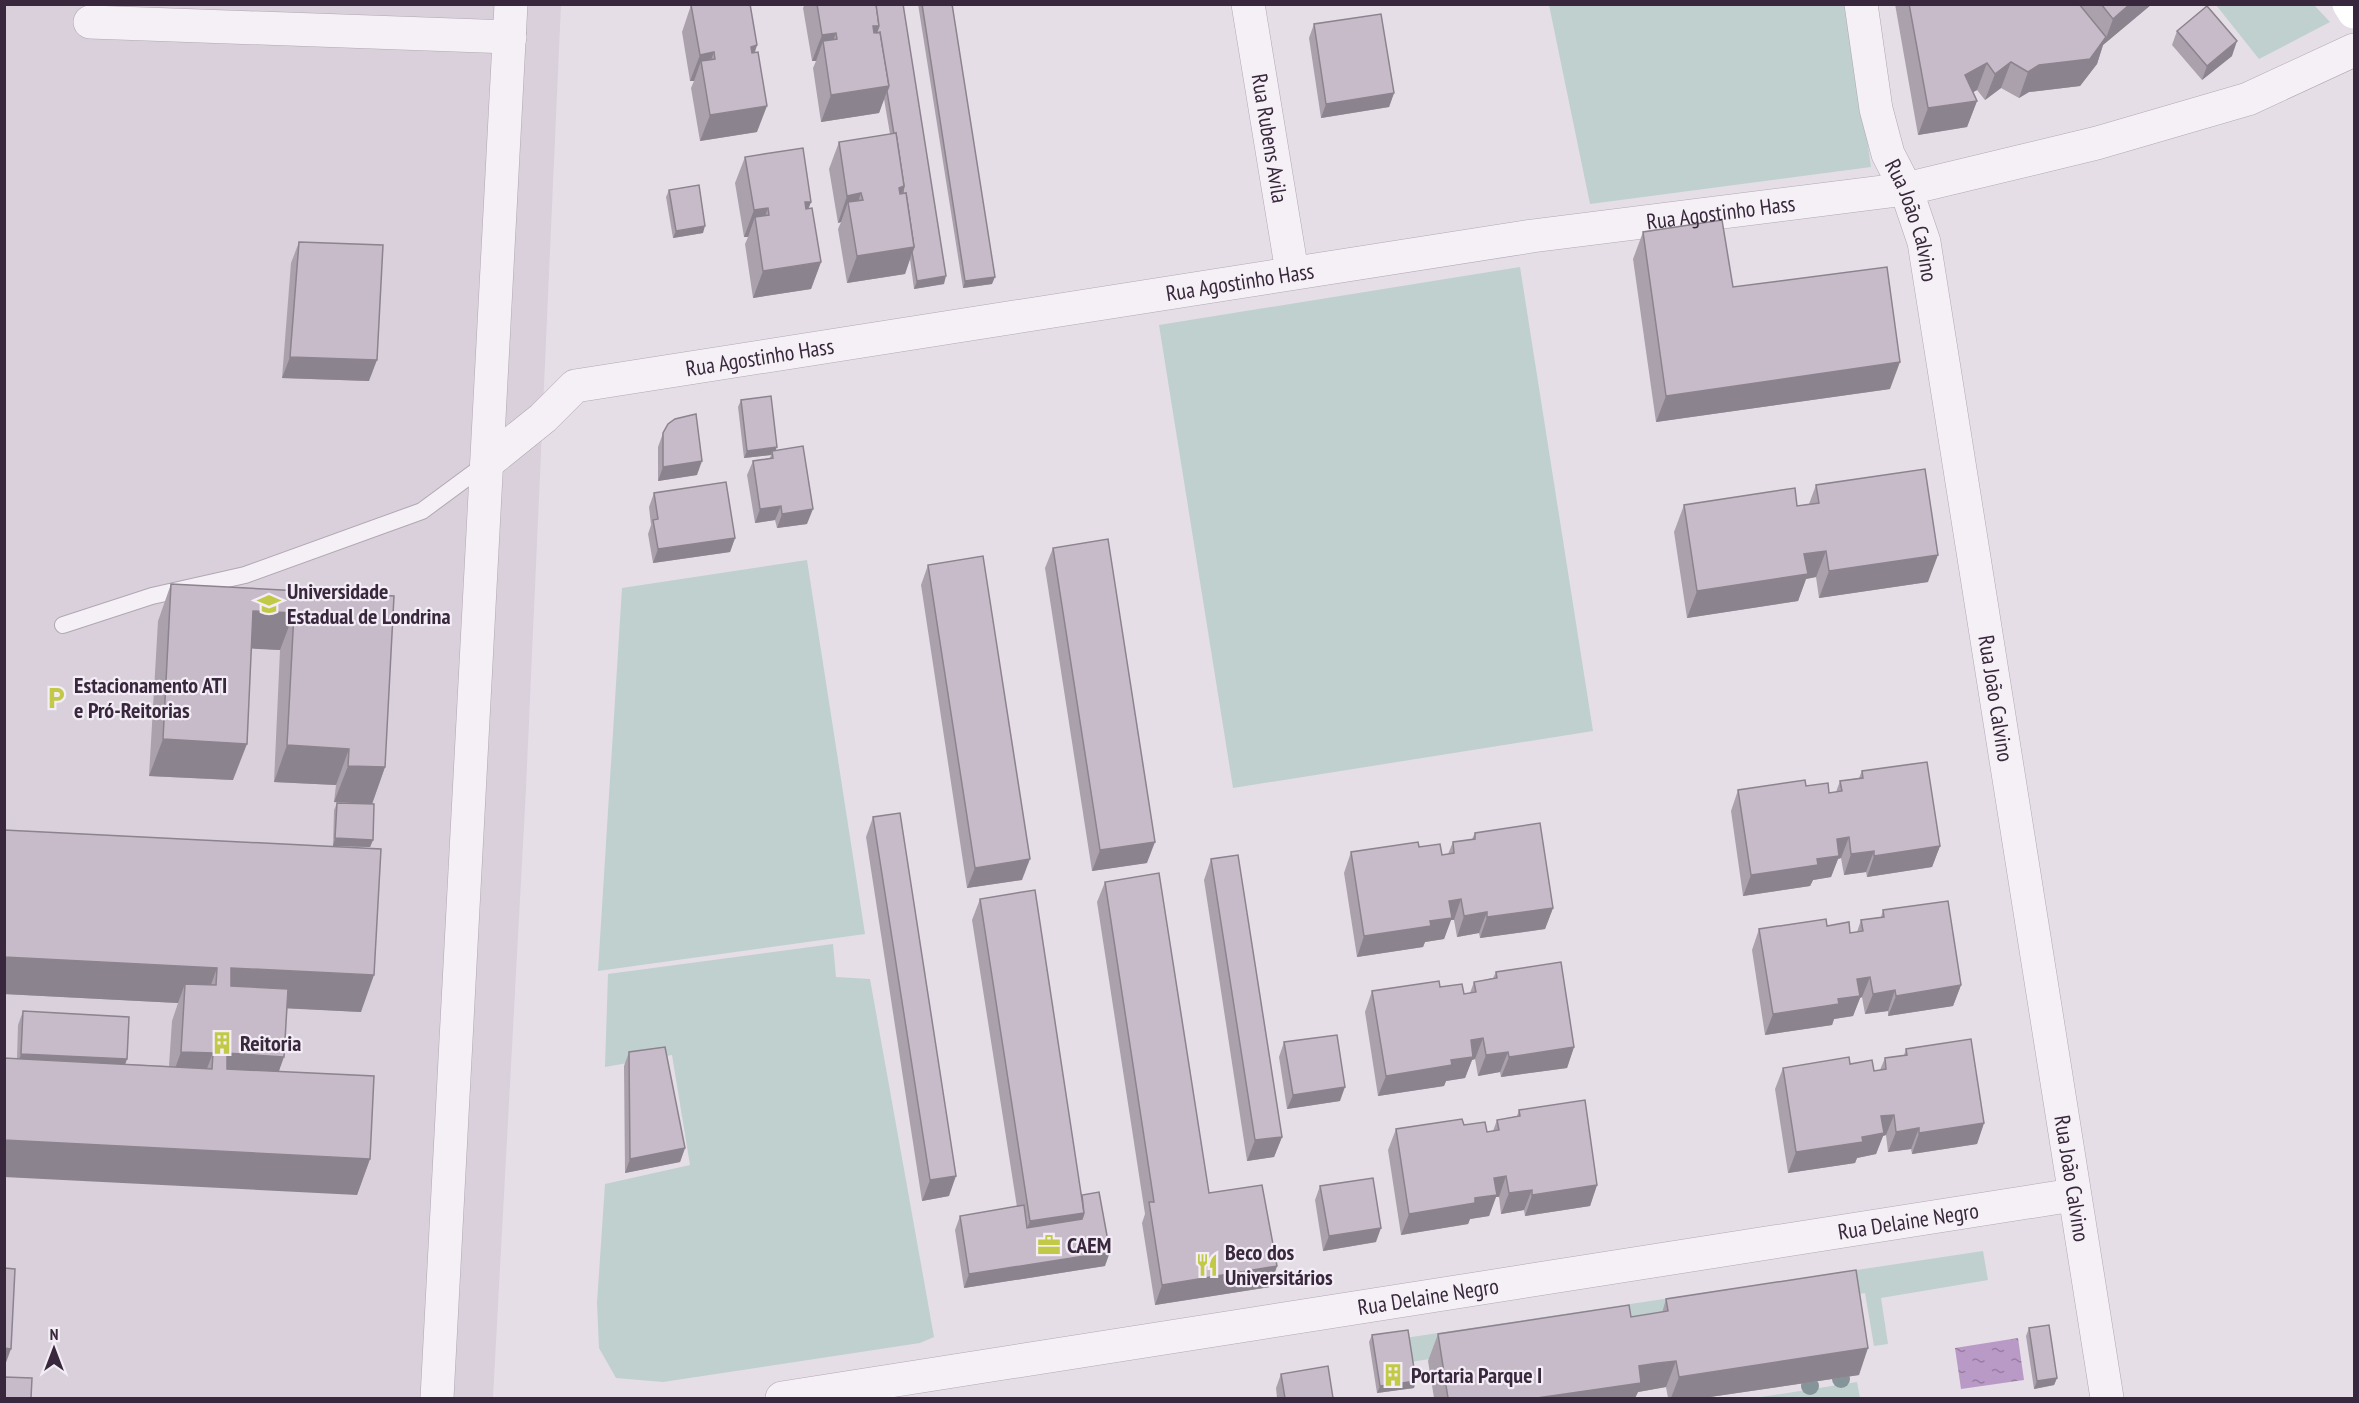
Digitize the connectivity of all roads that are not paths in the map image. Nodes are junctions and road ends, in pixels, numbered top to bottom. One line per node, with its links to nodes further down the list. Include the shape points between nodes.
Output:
1 (511, 4): 7 (street)
2 (1248, 4): 10 (street, Rua Rubens Avila)
3 (1862, 4): 9 (street, Rua João Calvino, via 1876,109 1888,154)
4 (2349, 4): 5 (street)
5 (2355, 12)
6 (90, 22): 7 (street)
7 (510, 37): 11 (street)
8 (2355, 50): 9 (street, Rua Agostinho Hass, via 2248,99 2097,143)
9 (1906, 189): 10 (street, Rua Agostinho Hass, via 1532,236); 13 (street, Rua João Calvino, via 1926,254)
10 (1292, 272): 11 (street, Rua Agostinho Hass, via 575,386 543,418)
11 (487, 463): 12 (lane, via 422,511 245,575 152,596); 14 (street)
12 (63, 625)
13 (2073, 1195): 15 (street, Rua Delaine Negro); 16 (street, Rua João Calvino)
14 (437, 1398)
15 (782, 1398)
16 (2107, 1398)

